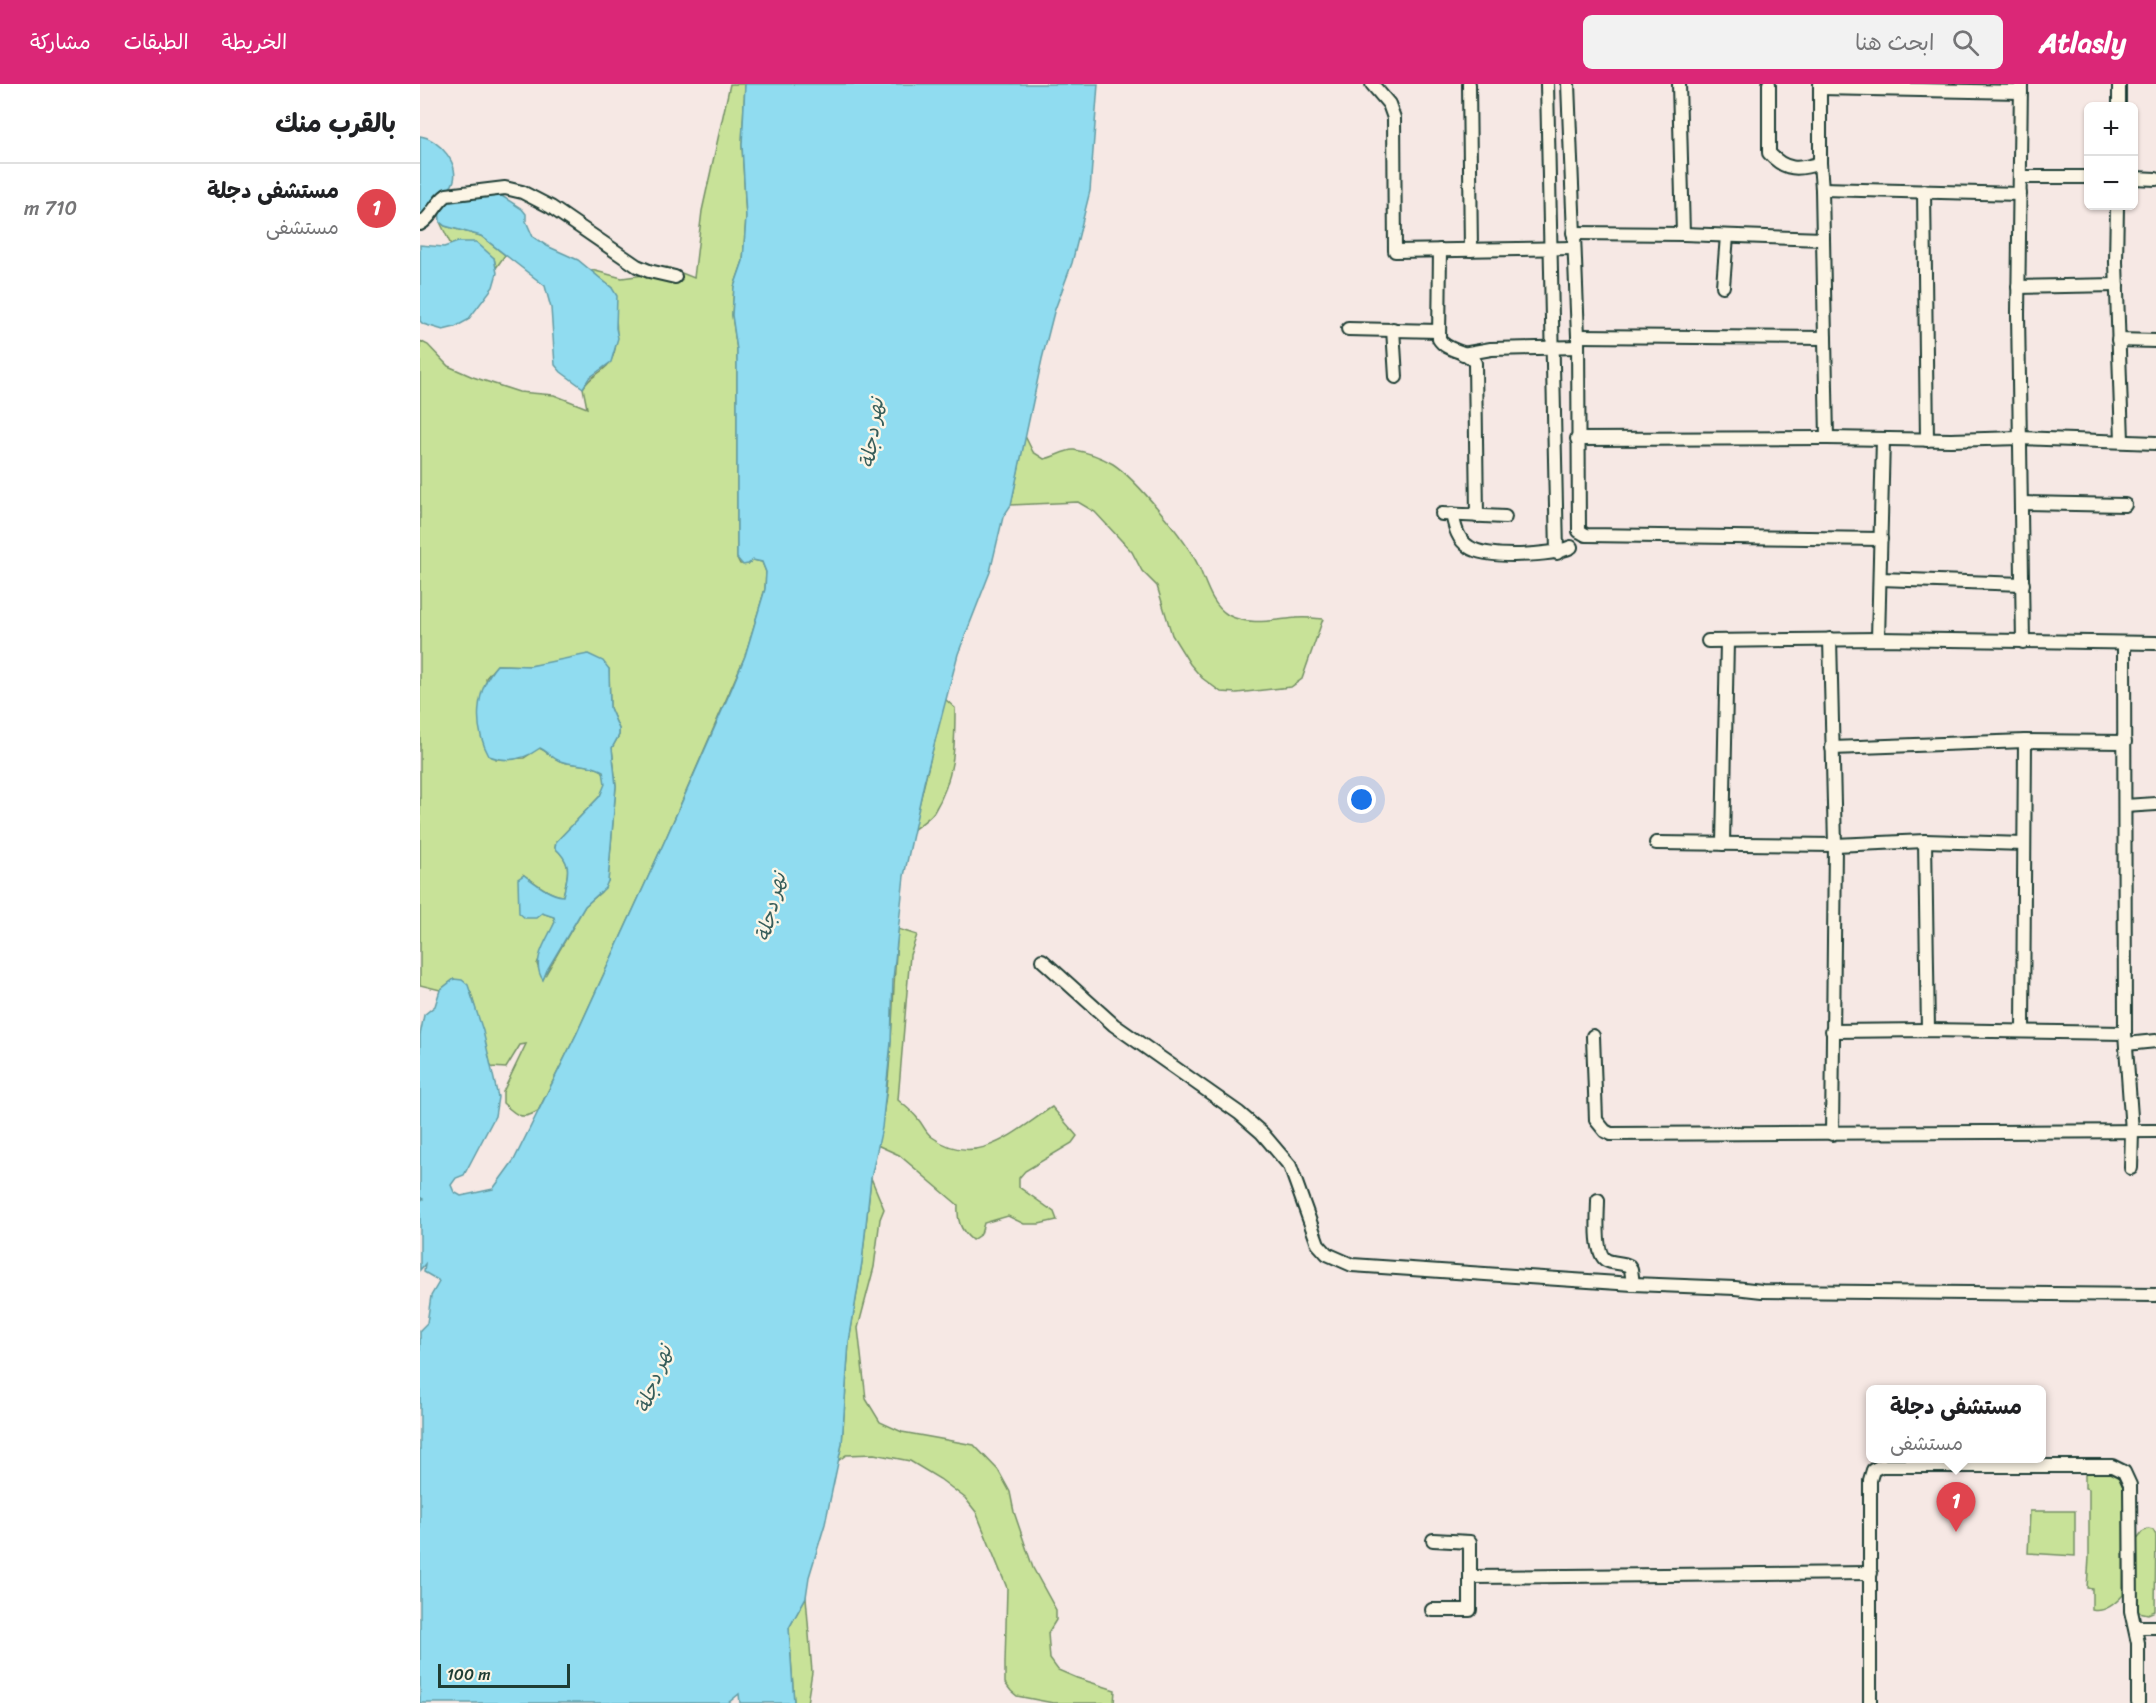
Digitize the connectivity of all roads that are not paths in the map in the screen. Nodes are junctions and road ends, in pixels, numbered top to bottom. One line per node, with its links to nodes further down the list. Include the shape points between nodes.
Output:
1 (1372, 84): 27 (street, via 1389,104 1394,118 1395,251)
2 (1469, 84): 28 (street)
3 (1547, 84): 26 (street)
4 (1568, 84): 21 (street)
5 (1679, 84): 22 (street)
6 (1769, 84): 11 (street, via 1769,153 1777,162 1801,169)
7 (2119, 84): 10 (street)
8 (1820, 86): 9 (street); 11 (street)
9 (2021, 88): 12 (street)
10 (2119, 102)
11 (1820, 163): 16 (street)
12 (2020, 177): 13 (street); 18 (street)
13 (2084, 177)
14 (2138, 178): 15 (street)
15 (2156, 179)
16 (1822, 189): 17 (street); 24 (street)
17 (1924, 191): 18 (street); 47 (street)
18 (2020, 194): 32 (street)
19 (2116, 210): 30 (street)
20 (420, 224): 29 (street, via 447,195 512,189 551,207 637,266)
21 (1573, 233): 22 (street); 25 (street)
22 (1683, 234): 23 (street)
23 (1727, 236): 24 (street); 31 (street)
24 (1823, 239): 36 (street)
25 (1574, 248): 26 (street); 38 (street)
26 (1550, 249): 28 (street); 40 (street)
27 (1440, 250): 28 (street); 35 (street)
28 (1471, 250)
29 (675, 277)
30 (2117, 285): 32 (street); 37 (street)
31 (1723, 286)
32 (2018, 287): 44 (street)
33 (1348, 329): 34 (street)
34 (1393, 329): 35 (street); 42 (street)
35 (1439, 331): 41 (street, via 1442,344)
36 (1825, 338): 38 (street); 43 (street)
37 (2118, 340): 39 (street); 48 (street)
38 (1578, 341): 40 (street); 45 (street)
39 (2156, 341)
40 (1552, 348): 41 (street, via 1491,349); 56 (street)
41 (1463, 354): 52 (street, via 1472,358 1475,368)
42 (1396, 377)
43 (1827, 438): 45 (street); 46 (street)
44 (2019, 438): 47 (street); 48 (street); 50 (street)
45 (1577, 439): 54 (street, via 1577,528 1583,534)
46 (1883, 439): 47 (street); 54 (street)
47 (1927, 440)
48 (2122, 441): 49 (street)
49 (2156, 442)
50 (2021, 503): 51 (street); 58 (street)
51 (2125, 505)
52 (1477, 516): 53 (street); 56 (street, via 1447,514 1469,547 1481,552)
53 (1505, 517)
54 (1881, 539): 57 (street)
55 (1571, 547): 56 (street)
56 (1557, 552)
57 (1880, 579): 58 (street); 60 (street)
58 (2023, 584): 63 (street)
59 (1830, 639): 60 (street); 62 (street); 68 (street)
60 (1878, 639): 63 (street)
61 (1708, 641): 62 (street)
62 (1727, 641): 73 (street)
63 (2023, 642): 64 (street)
64 (2124, 643): 65 (street); 67 (street)
65 (2156, 643)
66 (2025, 741): 67 (street); 68 (street); 74 (street)
67 (2125, 742): 70 (street)
68 (1832, 748): 75 (street)
69 (2156, 804): 70 (street)
70 (2125, 806): 81 (street)
71 (1925, 842): 74 (street); 75 (street); 77 (street)
72 (1656, 843): 73 (street)
73 (1723, 844): 75 (street)
74 (2024, 844): 79 (street)
75 (1835, 845): 78 (street)
76 (1042, 960): 88 (street, via 1114,1025 1262,1133 1290,1166 1318,1244 1327,1254 1352,1265)
77 (1928, 1030): 78 (street); 79 (street)
78 (1832, 1031): 85 (street)
79 (2023, 1031): 81 (street)
80 (1593, 1036): 85 (street, via 1596,1120 1611,1134)
81 (2125, 1038): 82 (street); 83 (street)
82 (2156, 1041)
83 (2132, 1131): 84 (street); 85 (street); 86 (street)
84 (2156, 1131)
85 (1832, 1134)
86 (2131, 1168)
87 (1598, 1200): 88 (street, via 1601,1255 1629,1266)
88 (1633, 1284): 89 (street, via 1762,1291)
89 (2156, 1295)
90 (1433, 1540): 92 (street, via 1470,1542)
91 (1871, 1573): 92 (street); 94 (street, via 1870,1477 1878,1467 2112,1466 2126,1474 2131,1491); 96 (street)
92 (1471, 1577): 93 (street, via 1470,1610)
93 (1432, 1610)
94 (2134, 1627): 95 (street); 97 (street, via 2138,1643)
95 (2156, 1627)
96 (1870, 1703)
97 (2138, 1703)

